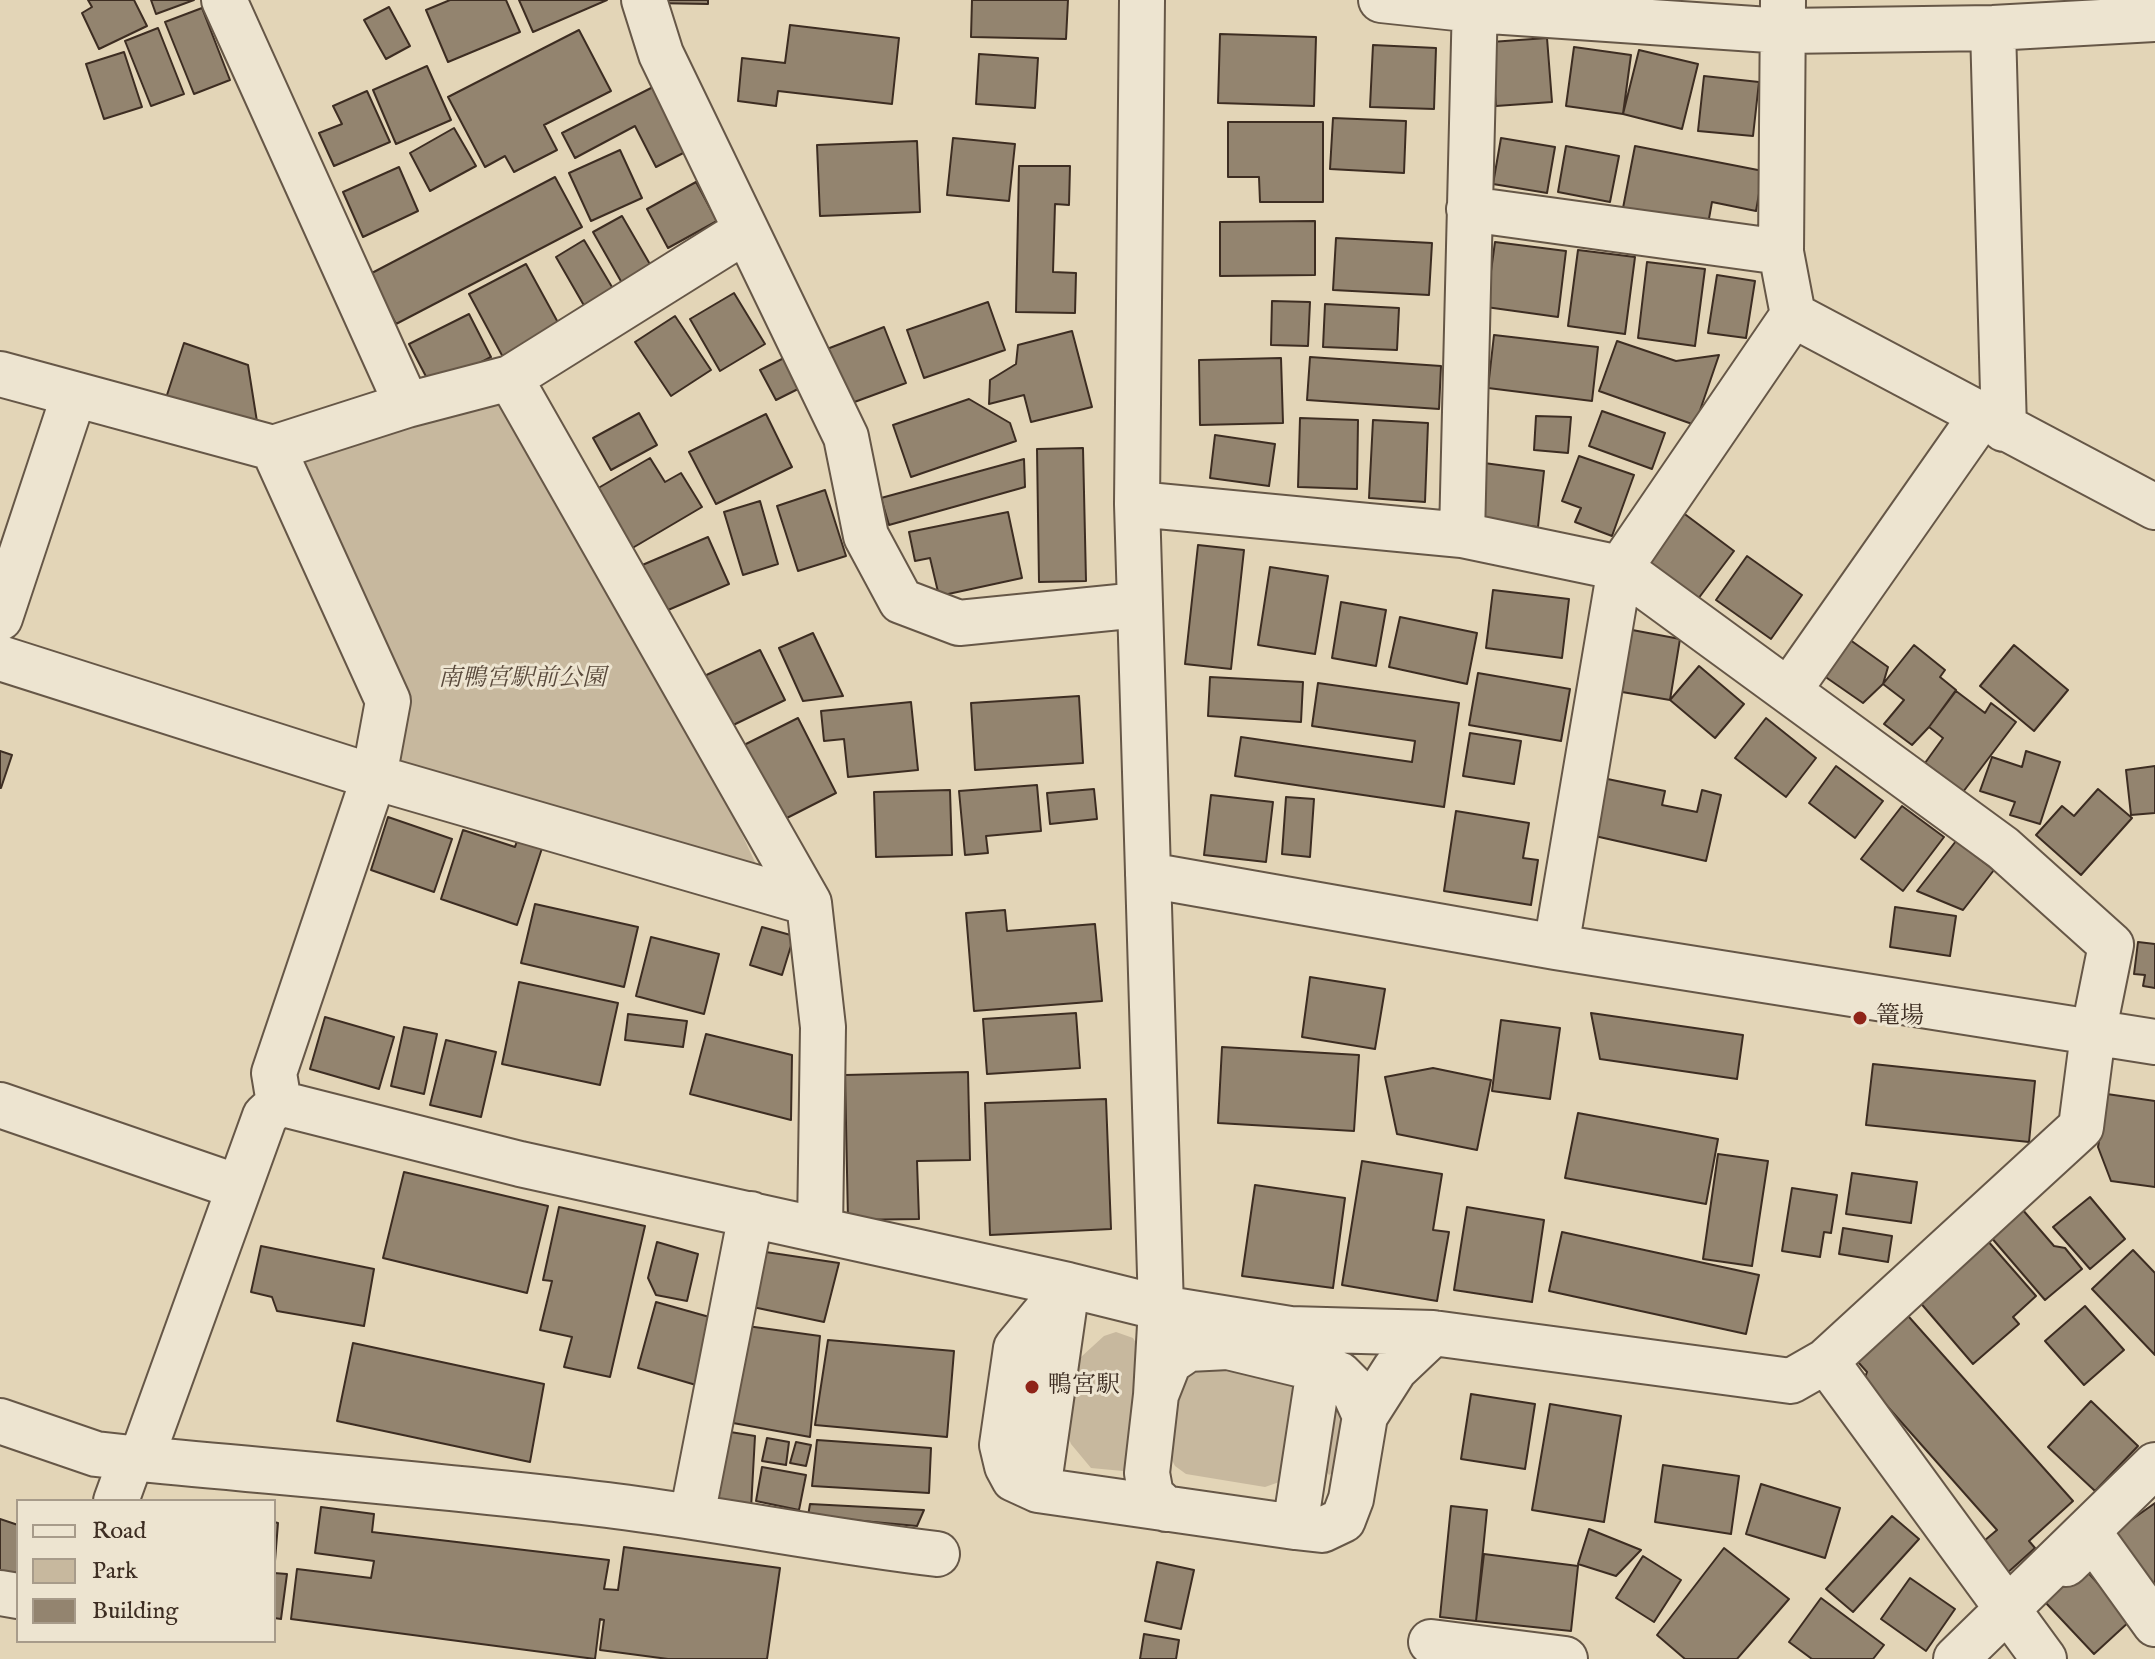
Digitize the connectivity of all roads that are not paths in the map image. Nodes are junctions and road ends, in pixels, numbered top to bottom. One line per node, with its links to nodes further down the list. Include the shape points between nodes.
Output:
1 (224, 0): 16 (street)
2 (644, 0): 10 (street, via 661,54)
3 (1142, 0): 19 (street)
4 (1381, 0): 5 (street)
5 (1475, 5): 6 (street); 9 (street)
6 (1783, 15): 8 (street); 11 (street)
7 (2155, 19): 8 (street)
8 (1993, 28): 17 (street)
9 (1469, 209): 11 (street); 21 (street)
10 (745, 231): 14 (street); 23 (street, via 846,437 866,536 901,601 959,623)
11 (1781, 252): 12 (street)
12 (1793, 315): 17 (street); 22 (street)
13 (0, 374): 15 (street)
14 (510, 378): 16 (street); 29 (street)
15 (74, 395): 18 (street); 24 (street)
16 (407, 405): 18 (street)
17 (1993, 423): 20 (street); 26 (street)
18 (273, 448): 27 (street, via 388,701)
19 (1137, 504): 21 (street); 23 (street)
20 (2155, 507)
21 (1462, 535): 22 (street)
22 (1620, 568): 26 (street); 30 (street)
23 (1139, 605): 28 (street)
24 (0, 618)
25 (0, 658): 27 (street)
26 (1789, 690): 31 (street, via 2003,848 2111,945)
27 (374, 777): 29 (street); 33 (street, via 274,1073)
28 (1148, 875): 30 (street); 39 (street)
29 (809, 903): 37 (street, via 823,1027)
30 (1556, 947): 31 (street)
31 (2093, 1034): 32 (street); 42 (street, via 2081,1127)
32 (2155, 1042)
33 (279, 1103): 35 (street, via 265,1116); 36 (street, via 520,1164)
34 (0, 1105): 35 (street)
35 (238, 1187): 47 (street)
36 (751, 1214): 37 (street); 51 (street)
37 (820, 1230): 38 (street)
38 (1068, 1285): 39 (street); 50 (street, via 1038,1490)
39 (1161, 1308): 40 (street); 44 (street)
40 (1290, 1329): 41 (street); 43 (street)
41 (1433, 1333): 42 (street, via 1791,1381); 45 (street, via 1395,1369)
42 (1826, 1361): 54 (street)
43 (1319, 1369): 44 (street, via 1228,1347 1188,1349 1169,1362); 45 (street, via 1339,1374 1352,1387); 52 (street)
44 (1156, 1395): 50 (street, via 1147,1473 1151,1495)
45 (1365, 1416): 52 (street, via 1343,1520 1322,1530)
46 (0, 1421): 47 (street, via 96,1454)
47 (136, 1458): 49 (street); 51 (street)
48 (2155, 1465): 54 (street)
49 (117, 1499)
50 (1166, 1509): 52 (street)
51 (692, 1516): 53 (street)
52 (1295, 1527)
53 (937, 1554)
54 (2007, 1607): 58 (street); 59 (street)
55 (2155, 1624): 60 (street, via 2093,1538 2023,1603)
56 (1431, 1642): 57 (street)
57 (1565, 1659)
58 (1956, 1659)
59 (2044, 1659)
60 (2063, 1659)

